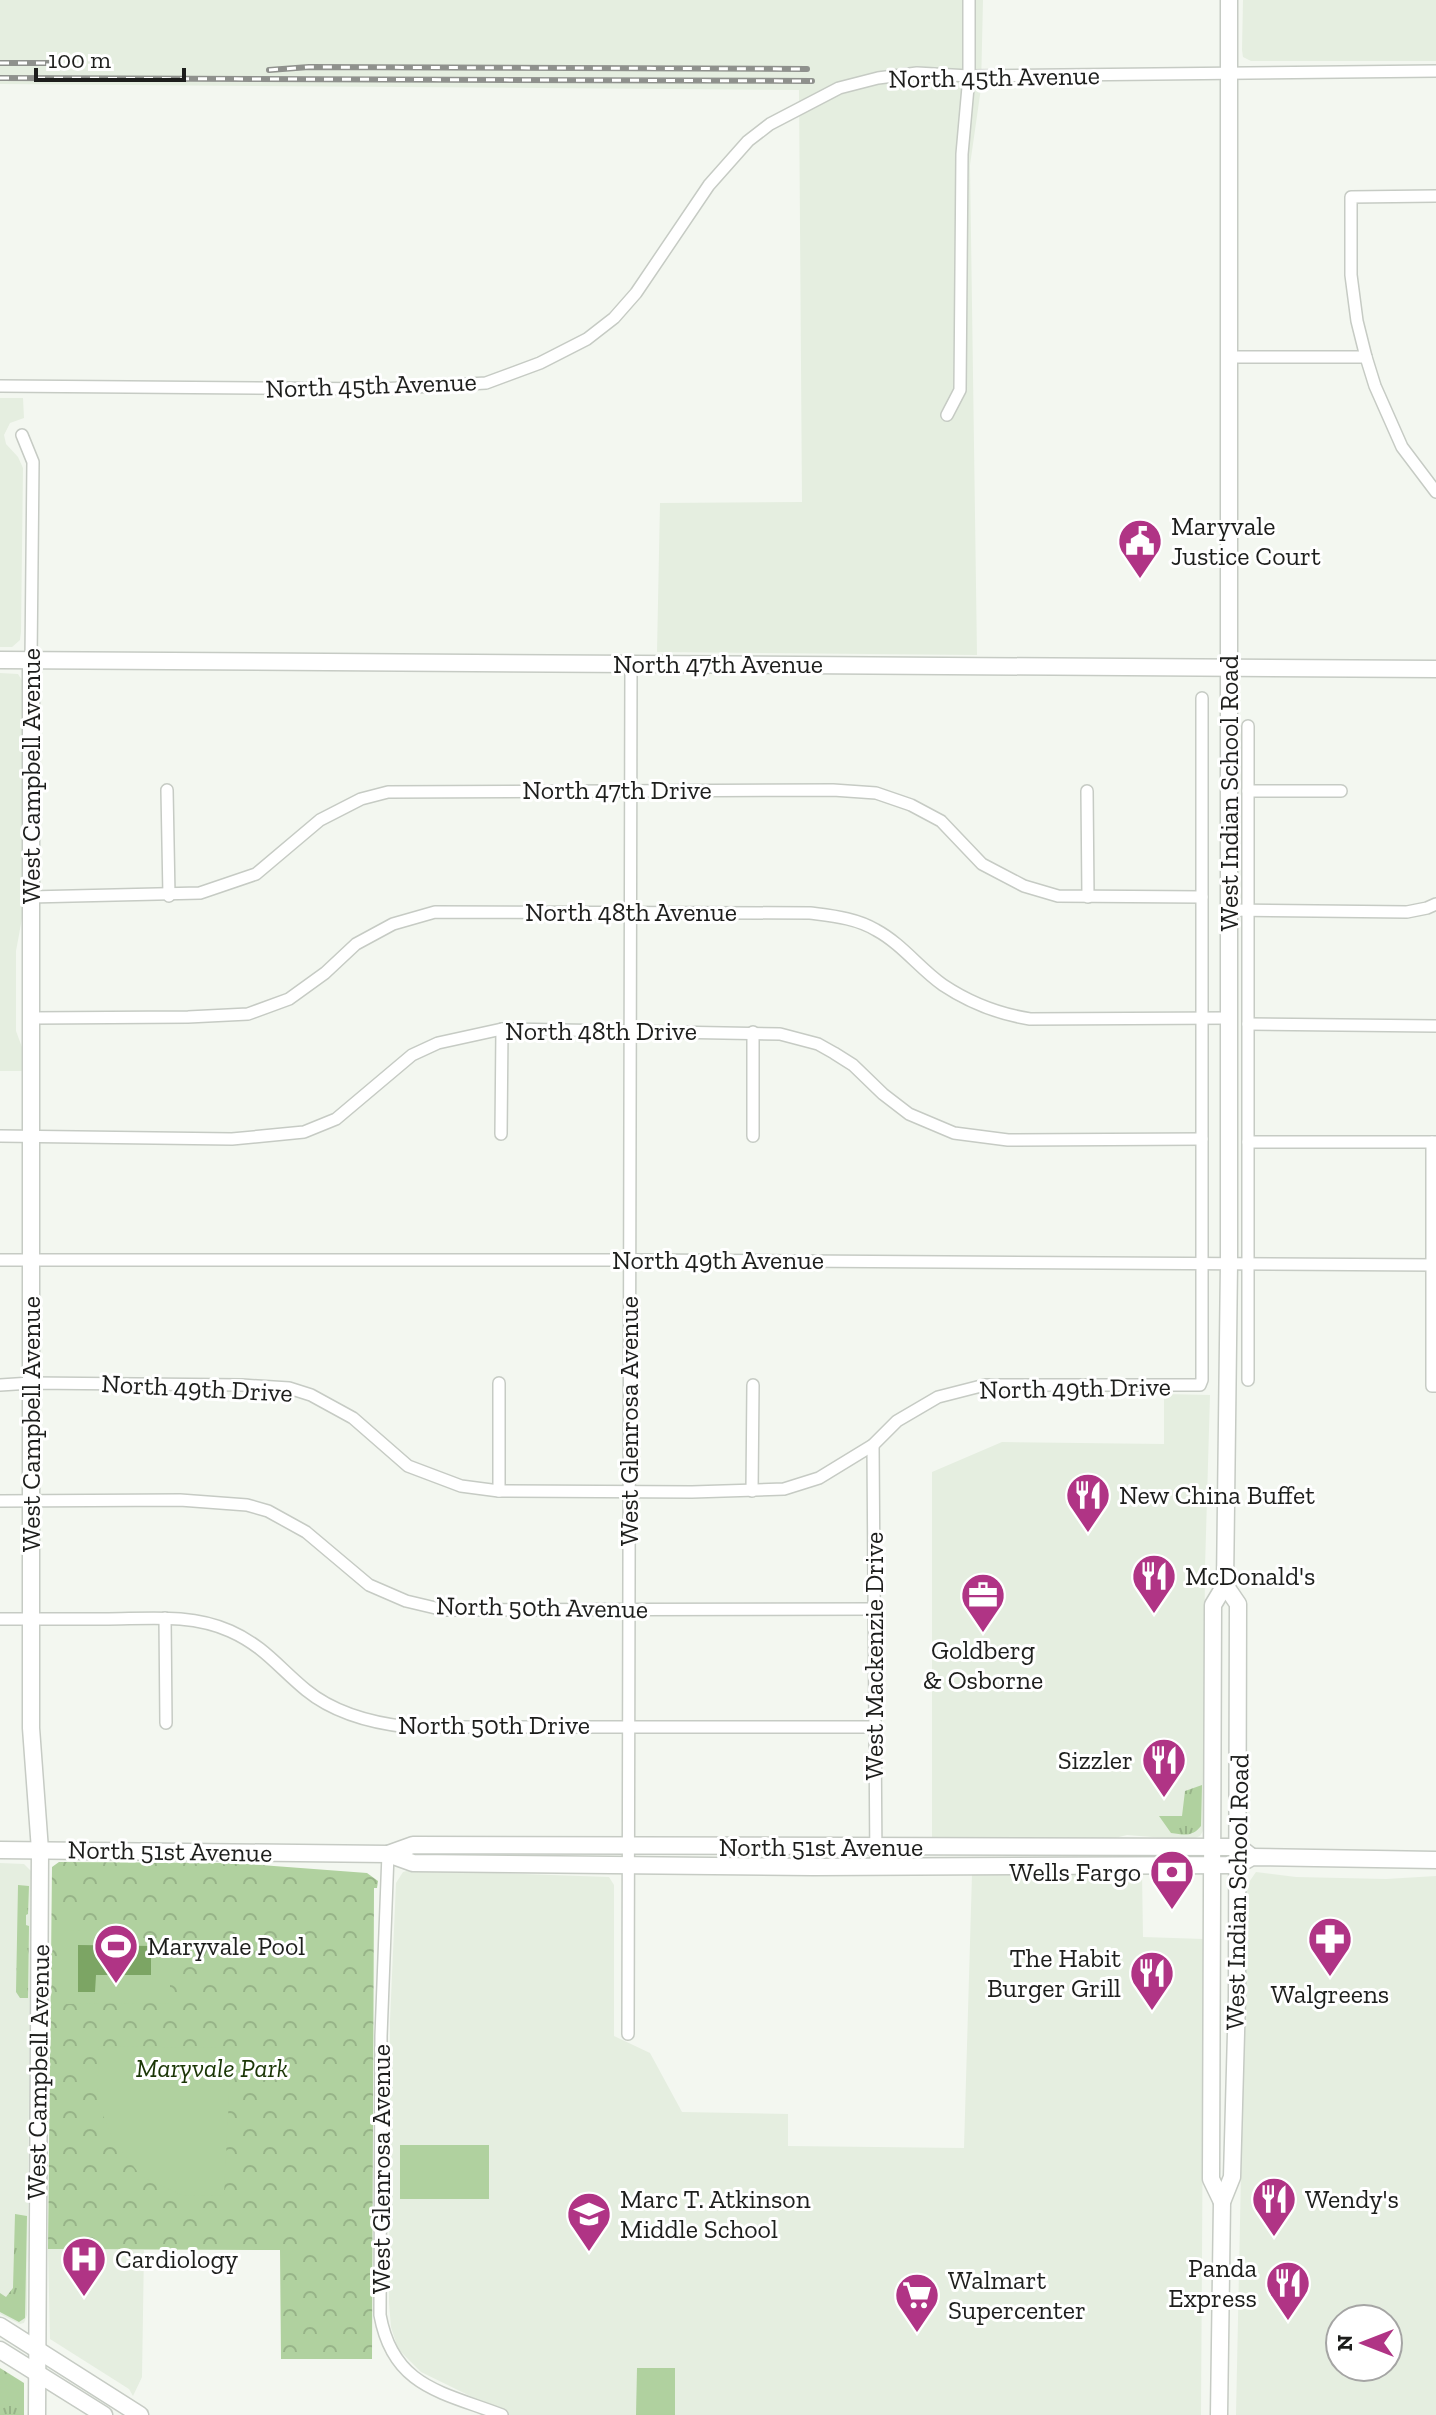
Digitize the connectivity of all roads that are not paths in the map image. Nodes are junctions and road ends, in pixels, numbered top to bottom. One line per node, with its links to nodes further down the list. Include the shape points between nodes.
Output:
1 (969, 0): 5 (street)
2 (1229, 0): 4 (main road, West Indian School Road)
3 (1436, 71): 4 (street, North 45th Avenue)
4 (1229, 72): 5 (street, North 45th Avenue); 7 (main road, West Indian School Road)
5 (969, 76): 9 (street, North 45th Avenue, via 917,73 878,78 838,88 770,124 727,162 614,318 540,363 486,383 381,389); 10 (street, via 962,154 960,390)
6 (1436, 196): 8 (street, via 1351,197 1351,275)
7 (1229, 357): 8 (street); 16 (main road, West Indian School Road)
8 (1366, 357): 12 (street, via 1402,447)
9 (0, 386)
10 (947, 415)
11 (22, 435): 14 (street, West Campbell Avenue, via 33,462)
12 (1436, 492)
13 (0, 660): 14 (main road, North 47th Avenue)
14 (31, 660): 15 (main road, North 47th Avenue); 26 (main road, West Campbell Avenue)
15 (631, 664): 16 (main road, North 47th Avenue); 21 (street, West Glenrosa Avenue)
16 (1229, 669): 17 (main road, North 47th Avenue); 30 (main road, West Indian School Road)
17 (1436, 669)
18 (1202, 698): 28 (street, West Indian School Road)
19 (1248, 726): 23 (street, West Indian School Road)
20 (167, 790): 25 (street)
21 (631, 791): 25 (street, North 47th Drive, via 388,792 320,820 256,874 200,893); 27 (street, North 47th Drive, via 876,793 941,821 982,864 1024,886 1058,896); 31 (street, West Glenrosa Avenue)
22 (1087, 791): 27 (street)
23 (1248, 791): 24 (street); 32 (street, West Indian School Road)
24 (1341, 791)
25 (169, 896): 26 (street, North 47th Drive)
26 (30, 897): 33 (main road, West Campbell Avenue)
27 (1088, 897): 28 (street, North 47th Drive)
28 (1202, 897): 34 (street, West Indian School Road)
29 (1436, 904): 32 (street, via 1407,912)
30 (1228, 910): 32 (street); 35 (main road, West Indian School Road)
31 (631, 911): 33 (street, North 48th Avenue, via 435,912 393,924 356,944 289,999 248,1014); 34 (street, North 48th Avenue, via 845,917 876,930 943,985 998,1013 1030,1019); 39 (street, West Glenrosa Avenue)
32 (1248, 911): 36 (street, West Indian School Road)
33 (32, 1018): 43 (main road, West Campbell Avenue)
34 (1202, 1018): 35 (street, North 48th Avenue); 45 (street, West Indian School Road)
35 (1228, 1018): 52 (main road, West Indian School Road)
36 (1248, 1024): 37 (street); 46 (street, West Indian School Road)
37 (1436, 1026)
38 (502, 1029): 39 (street, North 48th Drive); 41 (street); 43 (street, North 48th Drive, via 438,1043 412,1055 336,1119 304,1132 232,1139)
39 (630, 1030): 40 (street, North 48th Drive); 49 (street, West Glenrosa Avenue)
40 (753, 1032): 44 (street); 45 (street, North 48th Drive, via 818,1044 853,1065 909,1114 954,1133 1008,1140)
41 (501, 1134)
42 (0, 1136): 43 (street, North 48th Drive)
43 (32, 1136): 50 (main road, West Campbell Avenue)
44 (753, 1136)
45 (1202, 1139): 51 (street, West Indian School Road)
46 (1248, 1142): 47 (street); 53 (street, West Indian School Road)
47 (1434, 1142): 54 (street)
48 (0, 1260): 50 (street, North 49th Avenue)
49 (630, 1260): 50 (street, North 49th Avenue); 51 (street, North 49th Avenue); 64 (street, West Glenrosa Avenue)
50 (32, 1261): 56 (main road, West Campbell Avenue)
51 (1202, 1263): 52 (street, North 49th Avenue); 60 (street, West Indian School Road)
52 (1229, 1263): 53 (street, North 49th Avenue); 68 (main road, West Indian School Road)
53 (1248, 1263): 54 (street, North 49th Avenue); 55 (street, West Indian School Road)
54 (1434, 1265): 61 (street)
55 (1248, 1380)
56 (31, 1383): 58 (street, North 49th Drive); 63 (street, North 49th Drive, via 289,1388 353,1418 408,1466 461,1486); 67 (main road, West Campbell Avenue)
57 (499, 1383): 63 (street)
58 (0, 1385)
59 (753, 1385): 65 (street)
60 (1200, 1385): 62 (street, North 49th Drive, via 985,1385 938,1397 897,1421)
61 (1434, 1386)
62 (873, 1445): 65 (street, North 49th Drive, via 819,1478 784,1489); 70 (street, West Mackenzie Drive)
63 (499, 1491): 64 (street, North 49th Drive)
64 (629, 1491): 65 (street, North 49th Drive); 69 (street, West Glenrosa Avenue)
65 (752, 1491)
66 (0, 1501): 67 (street, North 50th Avenue)
67 (31, 1502): 69 (street, North 50th Avenue, via 180,1500 247,1505 306,1532 369,1585 406,1601 444,1610); 73 (main road, West Campbell Avenue)
68 (1225, 1585): 79 (main road, West Indian School Road, via 1213,1605); 83 (main road, West Indian School Road, via 1238,1604)
69 (629, 1608): 70 (street, North 50th Avenue); 75 (street, West Glenrosa Avenue)
70 (874, 1609): 76 (street, West Mackenzie Drive)
71 (165, 1618): 73 (street, North 50th Drive); 74 (street); 75 (street, North 50th Drive, via 229,1630 268,1653 322,1702 387,1724)
72 (0, 1619): 73 (street, North 50th Drive)
73 (31, 1619): 81 (main road, West Campbell Avenue, via 31,1728)
74 (166, 1723)
75 (628, 1725): 76 (street, North 50th Drive); 77 (street, West Glenrosa Avenue)
76 (875, 1727): 78 (street, West Mackenzie Drive)
77 (628, 1847): 78 (main road, North 51st Avenue); 82 (main road, North 51st Avenue, via 413,1845); 85 (street, West Glenrosa Avenue)
78 (875, 1847): 79 (main road, North 51st Avenue); 87 (street, West Mackenzie Drive)
79 (1212, 1847): 83 (main road, North 51st Avenue); 86 (main road, West Indian School Road)
80 (0, 1850): 81 (main road, North 51st Avenue)
81 (40, 1850): 82 (main road, North 51st Avenue); 91 (main road, West Campbell Avenue)
82 (388, 1854): 85 (main road, North 51st Avenue, via 413,1863); 97 (street, West Glenrosa Avenue, via 381,2036 384,2338 405,2371 422,2384)
83 (1243, 1856): 84 (main road, North 51st Avenue); 86 (main road, North 51st Avenue); 89 (main road, West Indian School Road, via 1232,2177)
84 (1436, 1860)
85 (628, 1865): 87 (main road, North 51st Avenue); 88 (street, West Glenrosa Avenue)
86 (1213, 1865): 87 (main road, North 51st Avenue); 89 (main road, West Indian School Road, via 1211,2179)
87 (876, 1866)
88 (628, 2034)
89 (1222, 2202): 98 (main road, West Indian School Road)
90 (0, 2326): 91 (main road)
91 (37, 2348): 93 (main road, West Campbell Avenue); 96 (main road)
92 (0, 2350): 93 (main road)
93 (37, 2372): 94 (main road, West Campbell Avenue); 95 (main road)
94 (37, 2415)
95 (104, 2415)
96 (140, 2415)
97 (502, 2415)
98 (1219, 2415)

